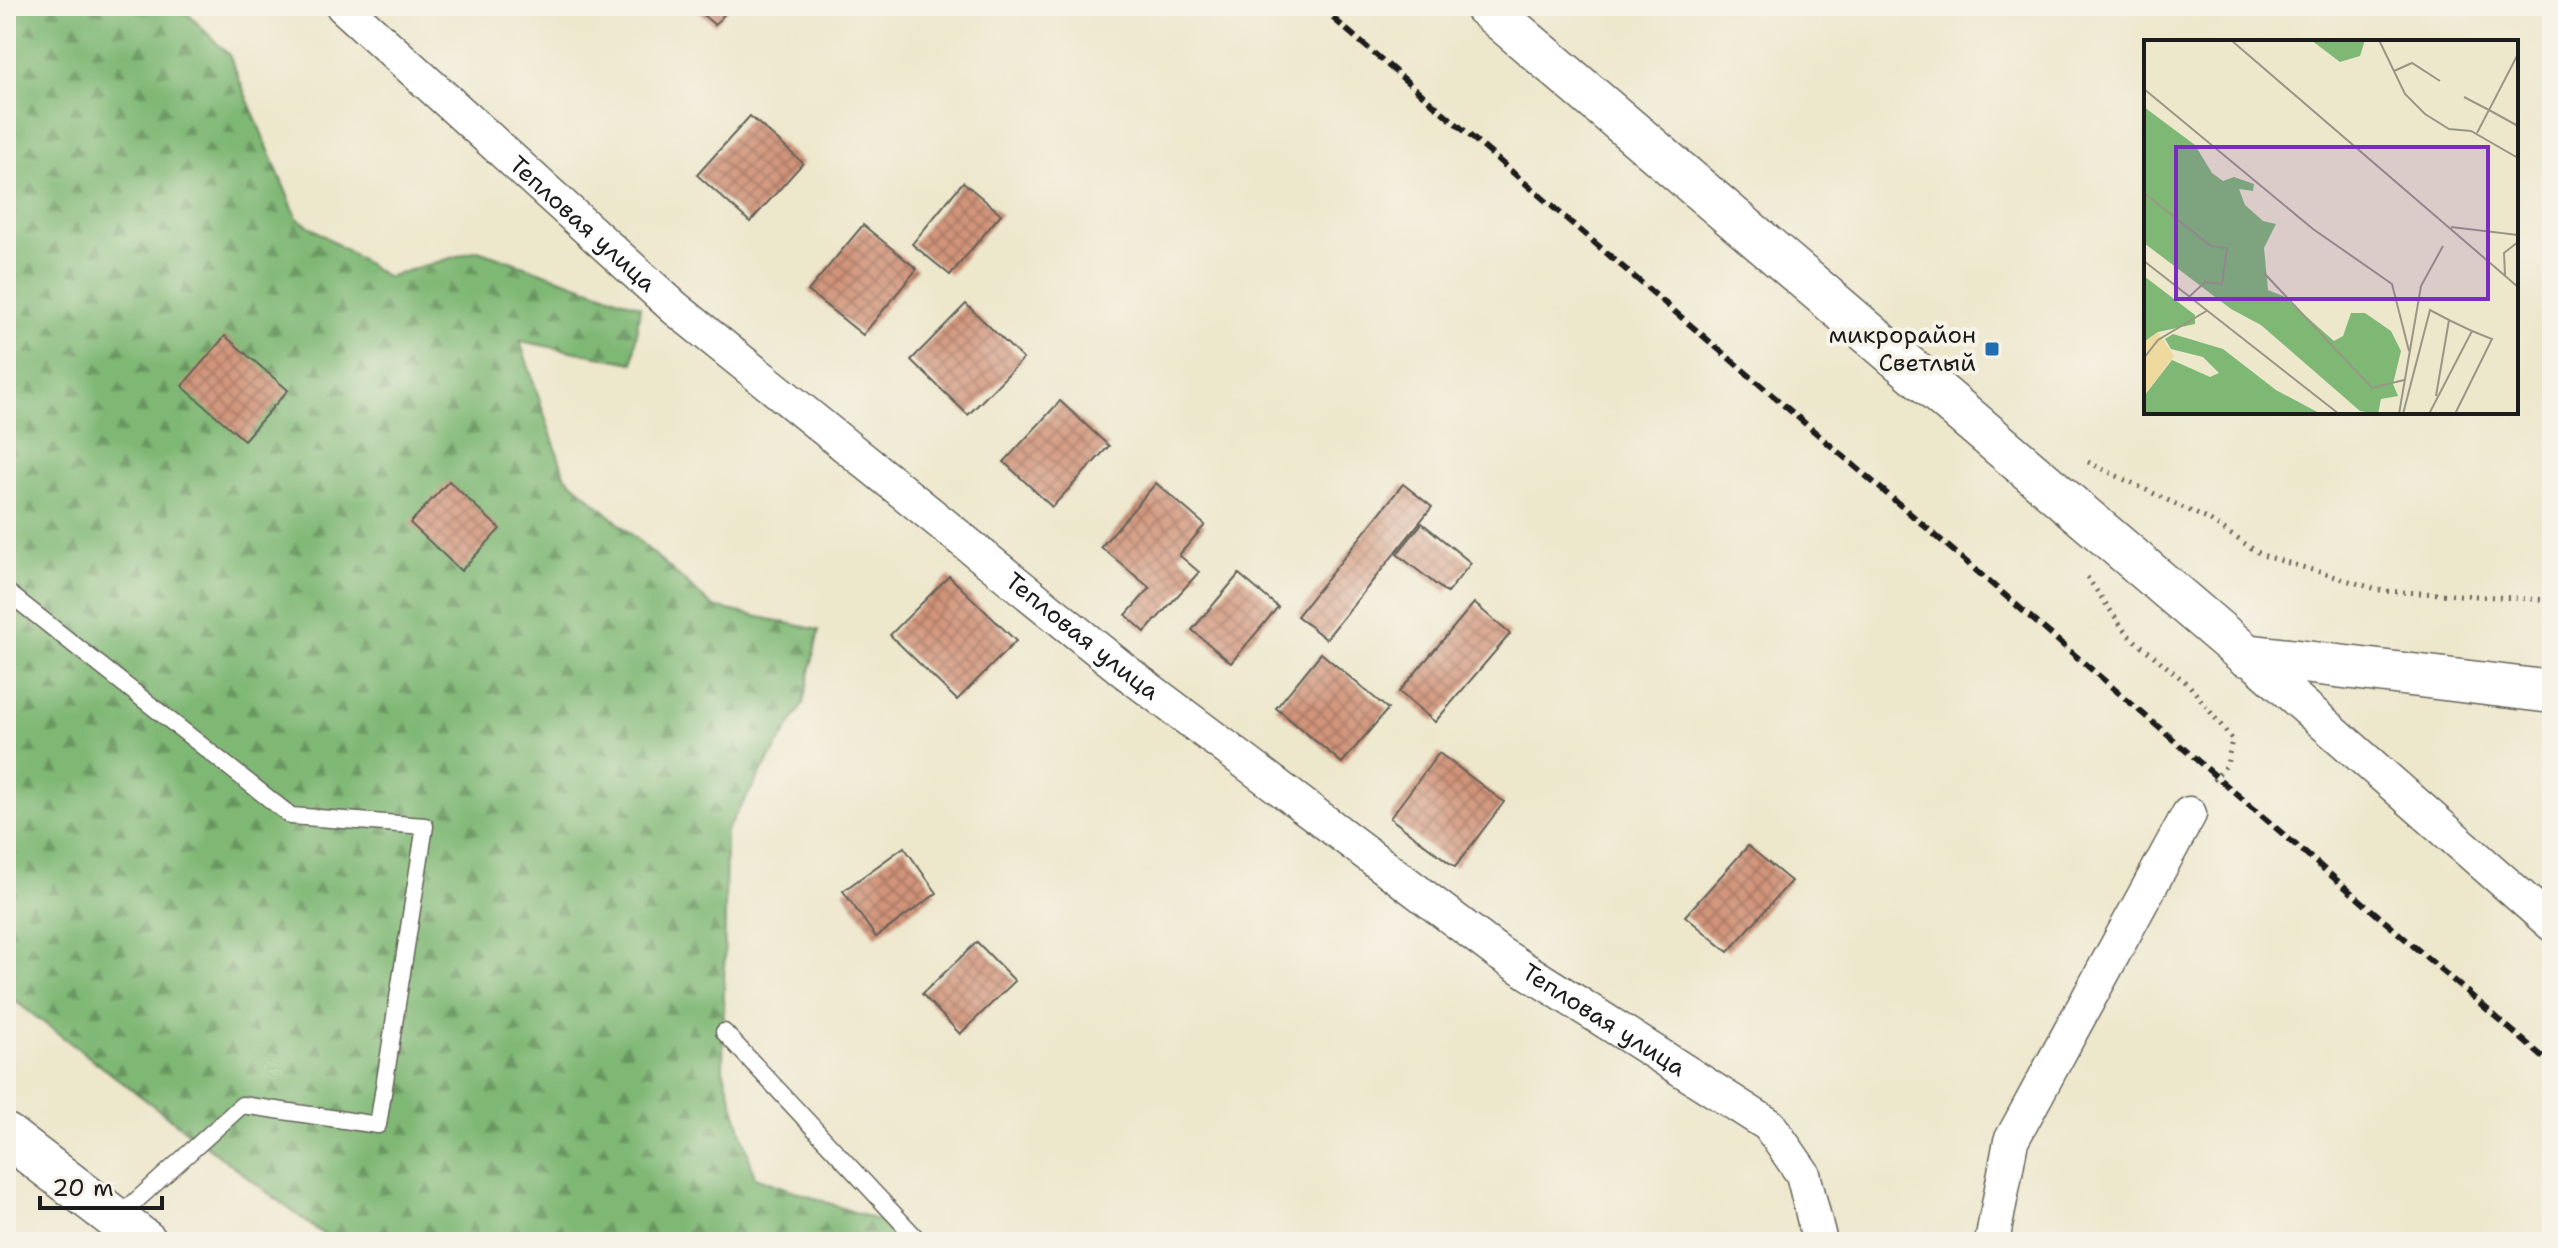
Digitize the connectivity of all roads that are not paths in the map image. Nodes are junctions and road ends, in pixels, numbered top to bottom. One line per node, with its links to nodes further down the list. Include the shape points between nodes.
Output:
1 (343, 6): 12 (street, Тепловая улица, via 675,308 1126,672 1500,954 1769,1125 1803,1174)
2 (1485, 6): 4 (street)
3 (6, 591): 10 (lane, via 291,816 425,826 378,1125 242,1105)
4 (2246, 655): 5 (street); 7 (street)
5 (2552, 692)
6 (2189, 814): 13 (street, via 2011,1141)
7 (2552, 924)
8 (724, 1032): 11 (lane)
9 (6, 1135): 10 (street)
10 (130, 1230)
11 (920, 1242)
12 (1820, 1242)
13 (1992, 1242)

